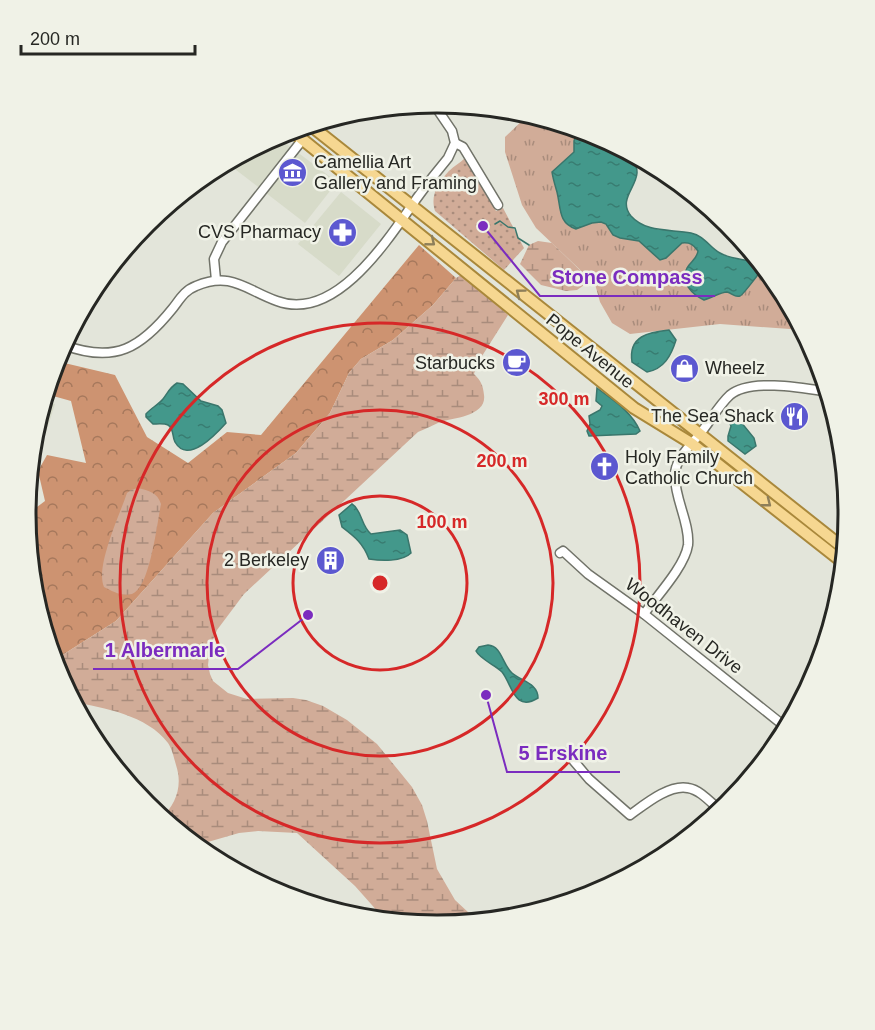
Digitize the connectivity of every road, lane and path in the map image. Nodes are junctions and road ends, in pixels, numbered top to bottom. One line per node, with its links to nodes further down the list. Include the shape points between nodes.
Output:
1 (439, 113): 4 (street, via 452,131)
2 (319, 132): 6 (main road, Pope Avenue)
3 (303, 139): 7 (main road, Pope Avenue); 8 (street, via 222,242 214,260)
4 (454, 143): 5 (street, via 463,147); 6 (street, via 448,158)
5 (498, 204)
6 (412, 205): 7 (street); 9 (main road, Pope Avenue, one-way to 6)
7 (402, 219): 8 (street, via 355,277 339,290 308,303 288,305 236,282); 10 (main road, Pope Avenue, one-way to 10)
8 (216, 280): 11 (street, via 187,290 157,326 126,350 98,353)
9 (570, 332): 10 (main road); 13 (main road, Pope Avenue)
10 (558, 346): 14 (main road, Pope Avenue, via 633,408)
11 (73, 347)
12 (819, 391): 13 (street, via 747,387 730,396)
13 (699, 434): 14 (street); 15 (main road, Pope Avenue)
14 (691, 443): 17 (main road, Pope Avenue, one-way to 17); 18 (street, via 675,476 688,545 674,573)
15 (838, 544)
16 (560, 554): 18 (street, Woodhaven Drive, via 563,551)
17 (837, 558)
18 (644, 614): 19 (street, Woodhaven Drive)
19 (781, 723)
20 (567, 753): 21 (street, via 589,779 630,815 663,792 687,787)
21 (714, 806)

